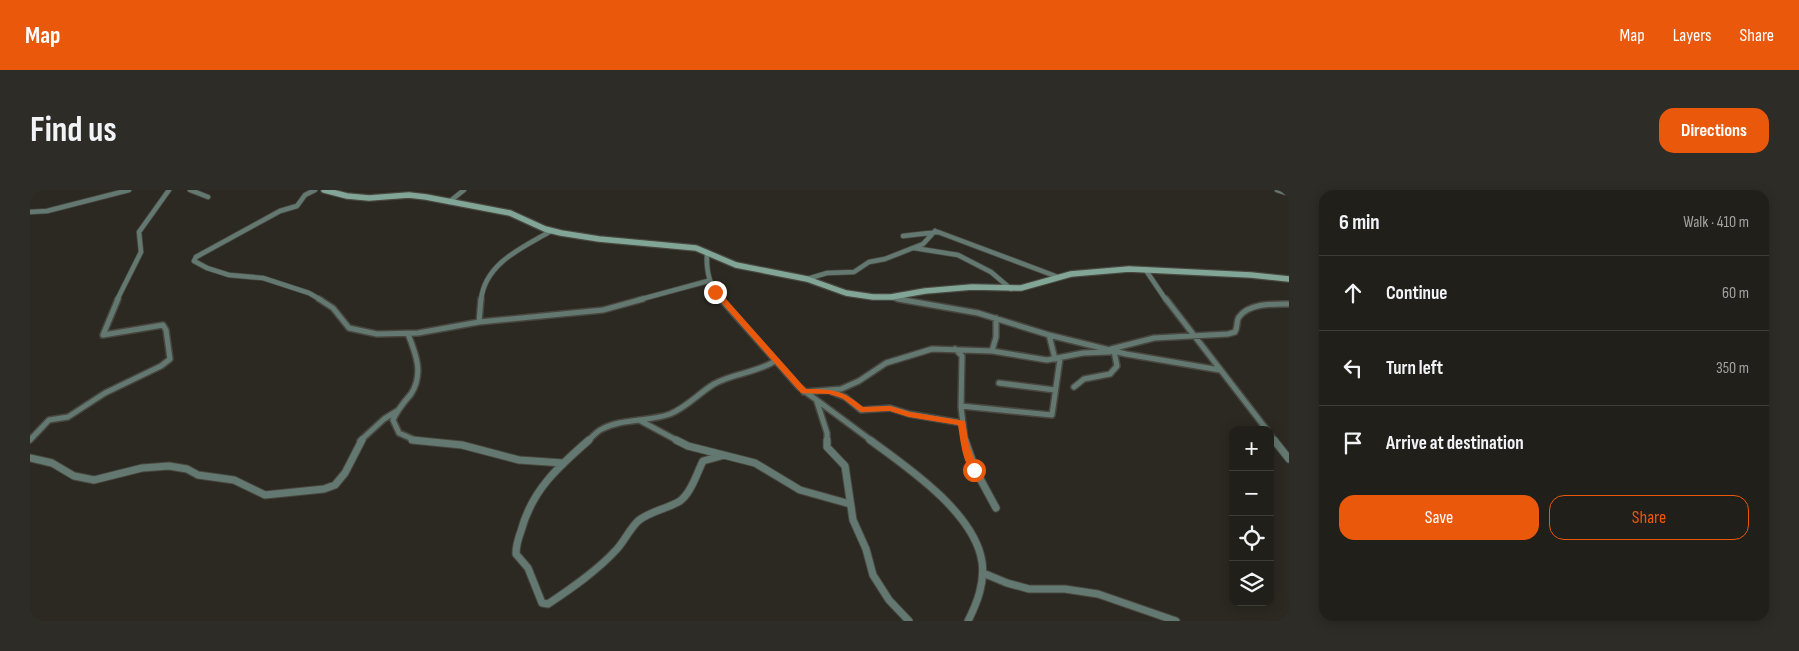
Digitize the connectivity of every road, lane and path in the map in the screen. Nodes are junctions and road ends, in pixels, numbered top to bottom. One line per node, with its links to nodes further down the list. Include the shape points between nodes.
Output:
1 (129, 190): 11 (street, via 47,212)
2 (169, 190): 48 (street, via 141,227 141,252 103,335 116,336 162,325 166,330 170,359 68,417 48,420)
3 (190, 190): 9 (street)
4 (315, 190): 27 (street, via 297,206 280,211 193,260 229,275 262,278 308,293 333,308 349,328 358,332)
5 (324, 190): 10 (street, via 347,196 418,196)
6 (464, 190): 10 (street)
7 (1277, 190): 8 (street)
8 (1289, 194)
9 (208, 197)
10 (449, 202): 12 (street, via 510,214)
11 (30, 212)
12 (551, 231): 16 (street); 26 (street, via 503,261 489,275 483,287)
13 (935, 231): 14 (street); 15 (street, via 923,244); 18 (street)
14 (903, 236)
15 (912, 248): 19 (street, via 867,263 854,272 827,273); 22 (street, via 958,255 990,272)
16 (707, 252): 19 (street, via 736,264); 21 (street)
17 (1145, 269): 18 (street); 20 (street); 29 (street)
18 (1058, 277): 22 (street)
19 (807, 279): 23 (street, via 859,296)
20 (1289, 279)
21 (708, 281): 26 (street, via 615,308); 35 (street)
22 (1010, 289): 23 (street, via 972,287)
23 (891, 297): 25 (street)
24 (1288, 304): 29 (street, via 1260,305 1244,312 1237,319 1235,332)
25 (996, 318): 28 (street); 32 (street)
26 (479, 322): 27 (street)
27 (408, 334): 44 (street, via 420,374 416,387)
28 (1049, 334): 31 (street); 34 (street)
29 (1194, 336): 31 (street, via 1154,338); 36 (street)
30 (955, 349): 32 (street); 40 (street, via 918,352 886,363 848,387); 43 (street, via 962,356)
31 (1108, 350): 33 (street)
32 (992, 351): 34 (street, via 1038,360)
33 (1115, 352): 34 (street, via 1083,353); 36 (street); 38 (street, via 1117,366 1110,374 1084,379)
34 (1057, 359): 39 (street)
35 (775, 360): 41 (street); 45 (street, via 770,365 714,384 679,410)
36 (1220, 370): 47 (street)
37 (999, 383): 39 (street)
38 (1074, 387)
39 (1055, 390): 43 (street, via 1052,415)
40 (830, 391): 41 (street); 46 (street, via 845,397 861,410 890,408)
41 (804, 392): 42 (street)
42 (817, 402): 54 (street, via 827,433 827,447 844,466); 56 (street, via 908,469 953,511 975,540)
43 (961, 406): 46 (street)
44 (397, 411): 51 (street, via 359,442 345,473 334,485 324,489 265,495 234,480 198,475 169,466 142,468 94,480 74,476 52,463); 53 (street, via 393,420 403,437 473,447 504,457)
45 (639, 420): 50 (street, via 678,442); 53 (street, via 608,426)
46 (962, 423): 55 (street, via 965,445 974,470)
47 (1264, 426)
48 (30, 440)
49 (1274, 440): 52 (street)
50 (721, 456): 53 (street, via 703,461 681,500 641,518 618,548 600,564 557,598 542,604 528,568 516,554 516,548 531,500); 54 (street, via 755,463 800,490)
51 (30, 458)
52 (1289, 459)
53 (564, 462)
54 (850, 504): 57 (street, via 873,575 889,600)
55 (996, 508)
56 (983, 573): 58 (street, via 982,590); 59 (street, via 1029,590 1065,589 1098,594)
57 (909, 621)
58 (968, 621)
59 (1176, 621)

